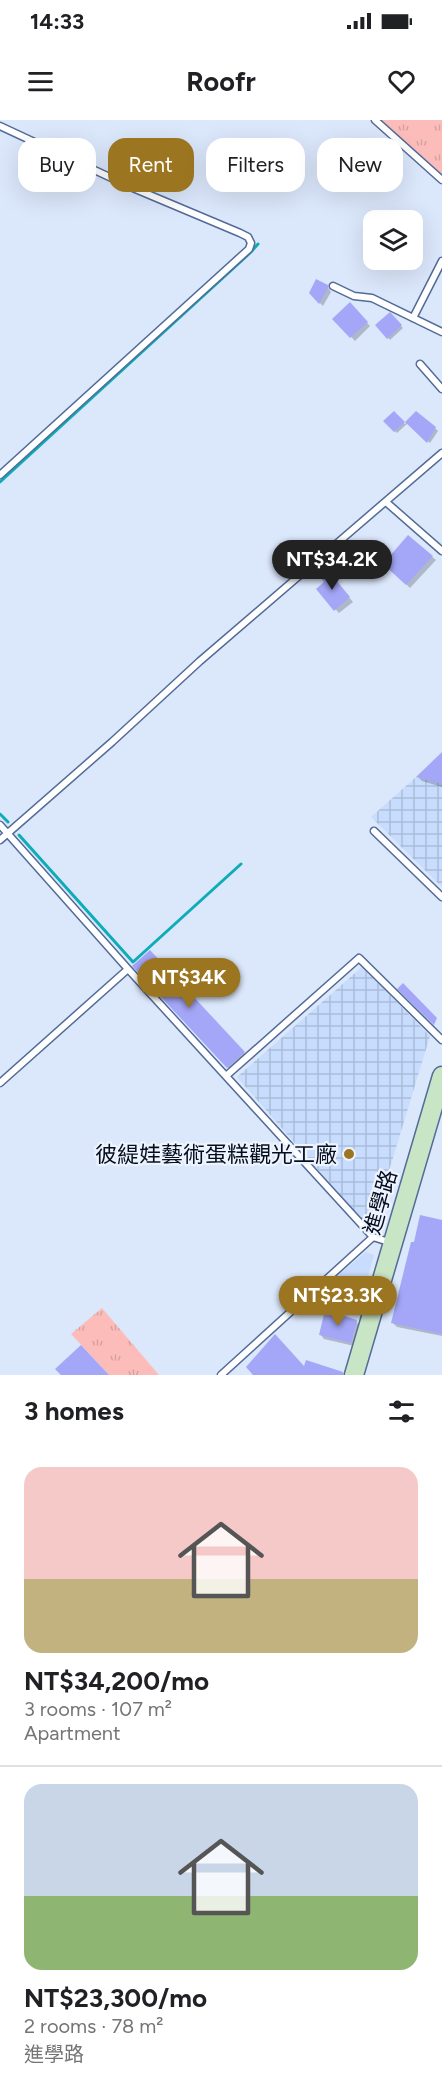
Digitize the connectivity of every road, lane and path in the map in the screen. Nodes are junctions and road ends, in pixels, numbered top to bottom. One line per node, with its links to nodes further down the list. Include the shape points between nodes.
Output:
1 (375, 120): 3 (lane)
2 (0, 126): 11 (lane, via 240,233 251,243 249,249)
3 (442, 180)
4 (442, 261): 6 (lane)
5 (333, 286): 6 (lane, via 354,296 372,298)
6 (413, 318): 7 (lane)
7 (442, 332)
8 (420, 364): 9 (lane)
9 (442, 389)
10 (442, 453): 12 (lane)
11 (0, 475)
12 (386, 502): 13 (lane); 16 (lane)
13 (442, 551)
14 (0, 825): 16 (lane)
15 (374, 831): 18 (lane)
16 (8, 833): 17 (lane); 19 (lane)
17 (0, 840)
18 (442, 897)
19 (128, 969): 21 (lane); 23 (lane)
20 (442, 1040): 21 (lane, via 359,958)
21 (226, 1076): 24 (lane)
22 (442, 1076): 25 (main road, 進學路)
23 (0, 1083)
24 (373, 1237): 25 (lane); 26 (lane)
25 (394, 1243): 27 (main road, 進學路)
26 (221, 1375)
27 (354, 1375)

